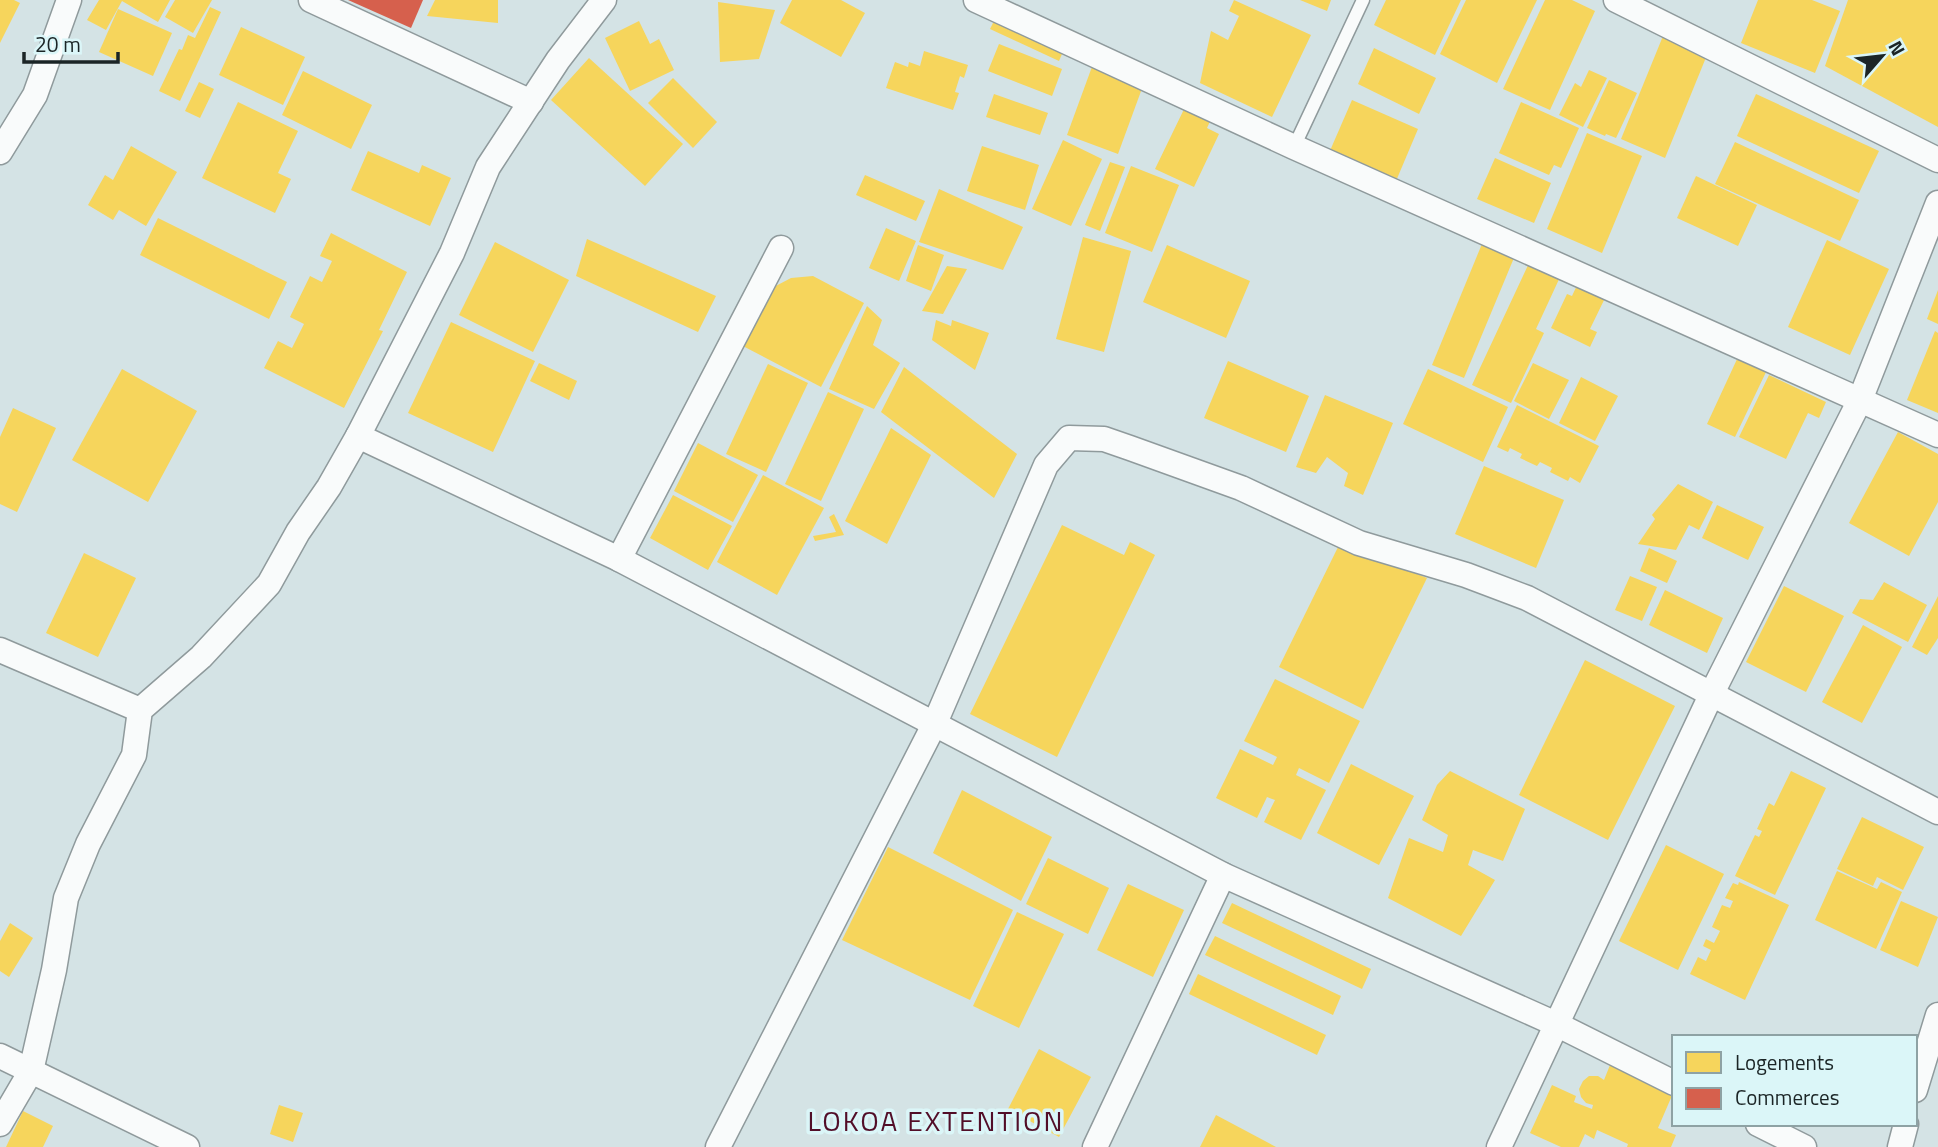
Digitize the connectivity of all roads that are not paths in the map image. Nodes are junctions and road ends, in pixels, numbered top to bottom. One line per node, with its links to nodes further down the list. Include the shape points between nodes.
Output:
1 (69, 0): 9 (street, via 35,95)
2 (311, 0): 7 (street)
3 (604, 0): 7 (street)
4 (976, 0): 8 (street)
5 (1363, 0): 8 (lane)
6 (1616, 0): 10 (street)
7 (531, 102): 15 (street, via 488,167 452,253)
8 (1294, 147): 13 (street)
9 (0, 152)
10 (1938, 160)
11 (1938, 203): 13 (street)
12 (781, 247): 16 (street)
13 (1860, 400): 14 (street); 18 (street)
14 (1938, 435)
15 (358, 436): 16 (street); 19 (street, via 269,584 201,657)
16 (619, 559): 20 (street)
17 (0, 650): 19 (street)
18 (1712, 693): 20 (street, via 1527,598 1359,543 1241,488 1130,448 1104,439 1069,438 1046,465); 21 (street); 24 (street)
19 (139, 710): 26 (street, via 134,755 66,898)
20 (934, 723): 22 (street); 33 (street)
21 (1938, 812)
22 (1223, 875): 24 (street); 34 (street)
23 (1938, 1015): 28 (street)
24 (1556, 1024): 27 (street); 35 (street)
25 (0, 1056): 26 (street)
26 (31, 1071): 29 (street); 32 (street)
27 (1672, 1082)
28 (1917, 1083)
29 (0, 1124)
30 (1762, 1126): 36 (street)
31 (1905, 1126): 37 (street)
32 (187, 1147)
33 (718, 1147)
34 (1095, 1147)
35 (1499, 1147)
36 (1804, 1147)
37 (1900, 1147)

